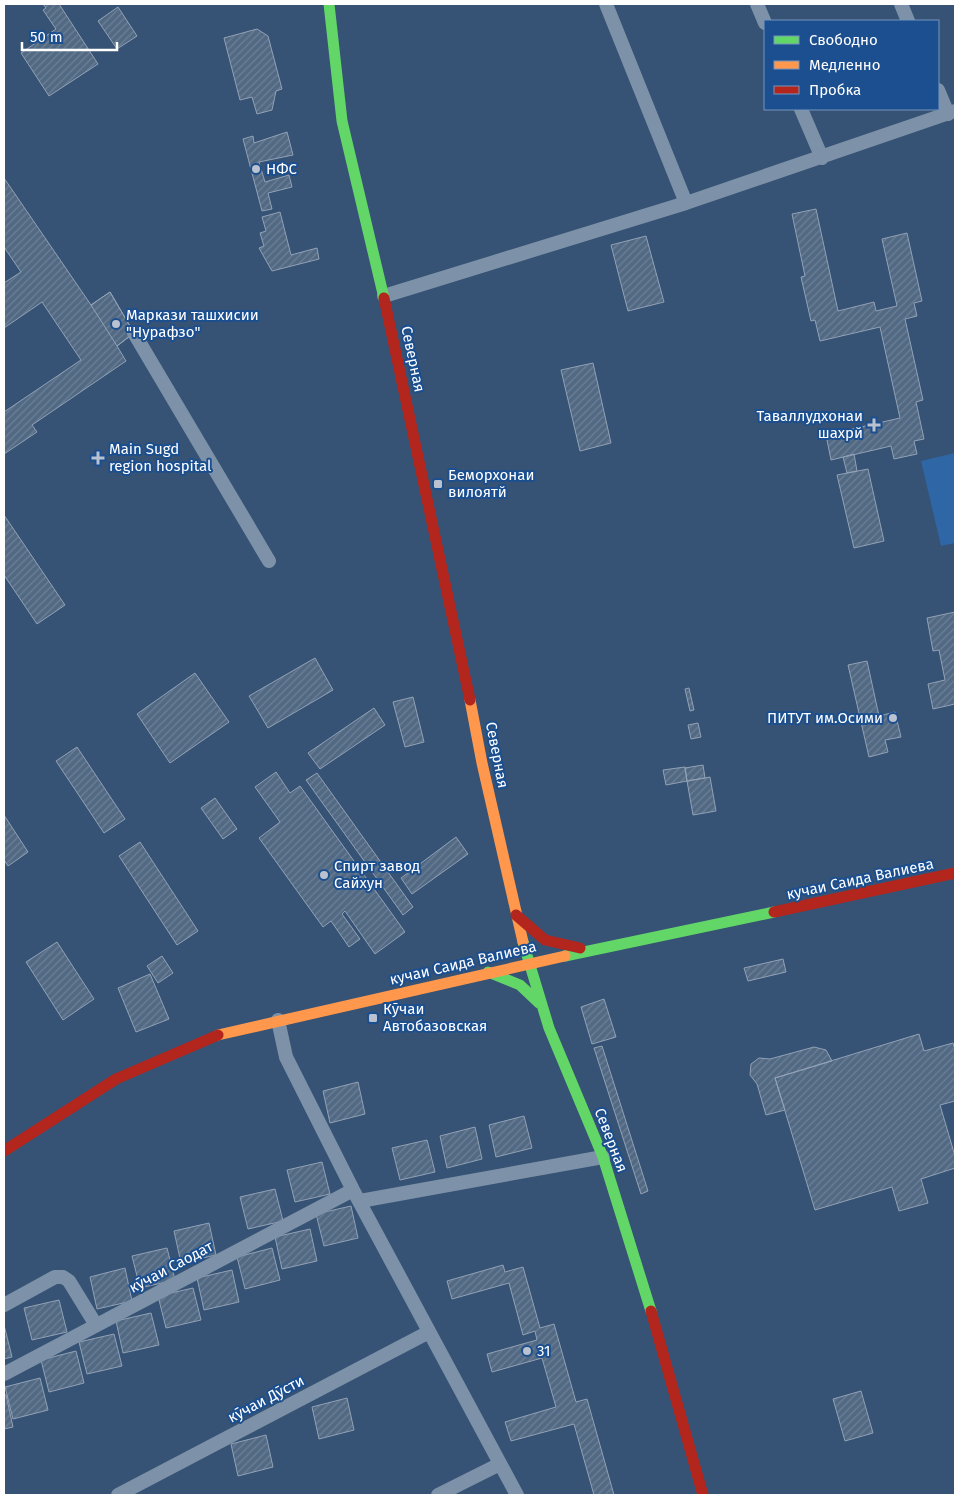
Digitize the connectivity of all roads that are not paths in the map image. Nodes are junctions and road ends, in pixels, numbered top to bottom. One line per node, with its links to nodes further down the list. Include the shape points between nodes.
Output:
1 (330, 4): 12 (main road, Северная, via 342,121)
2 (606, 4): 11 (street)
3 (757, 4): 6 (street)
4 (901, 4): 5 (street)
5 (908, 20)
6 (764, 21)
7 (939, 92): 9 (street)
8 (801, 110): 10 (street)
9 (952, 113): 10 (street)
10 (822, 158): 11 (street)
11 (686, 203): 12 (street)
12 (384, 296): 16 (main road, Северная)
13 (134, 333): 14 (street)
14 (268, 561)
15 (955, 873): 17 (main road, кучаи Саида Валиева)
16 (516, 915): 17 (main road, via 552,943); 18 (main road, Северная)
17 (591, 950): 18 (main road, кучаи Саида Валиева)
18 (528, 963): 19 (main road, кучаи Саида Валиева); 20 (main road, Северная)
19 (488, 972): 20 (main road, via 520,985); 21 (main road, кучаи Саида Валиева)
20 (541, 1005): 23 (main road, Северная)
21 (278, 1020): 22 (main road, кучаи Саида Валиева, via 220,1034 116,1079); 24 (street, via 286,1057)
22 (4, 1151)
23 (603, 1157): 24 (street, кӯчаи Саодат); 33 (main road, Северная)
24 (356, 1196): 26 (street, кӯчаи Саодат); 27 (street)
25 (4, 1306): 26 (street, via 55,1277 63,1277 69,1281)
26 (96, 1325): 28 (street, кӯчаи Саодат)
27 (429, 1332): 29 (street); 30 (street, кӯчаи Дӯсти)
28 (4, 1374)
29 (500, 1464): 31 (street); 32 (street)
30 (118, 1495)
31 (438, 1495)
32 (517, 1495)
33 (703, 1495)

